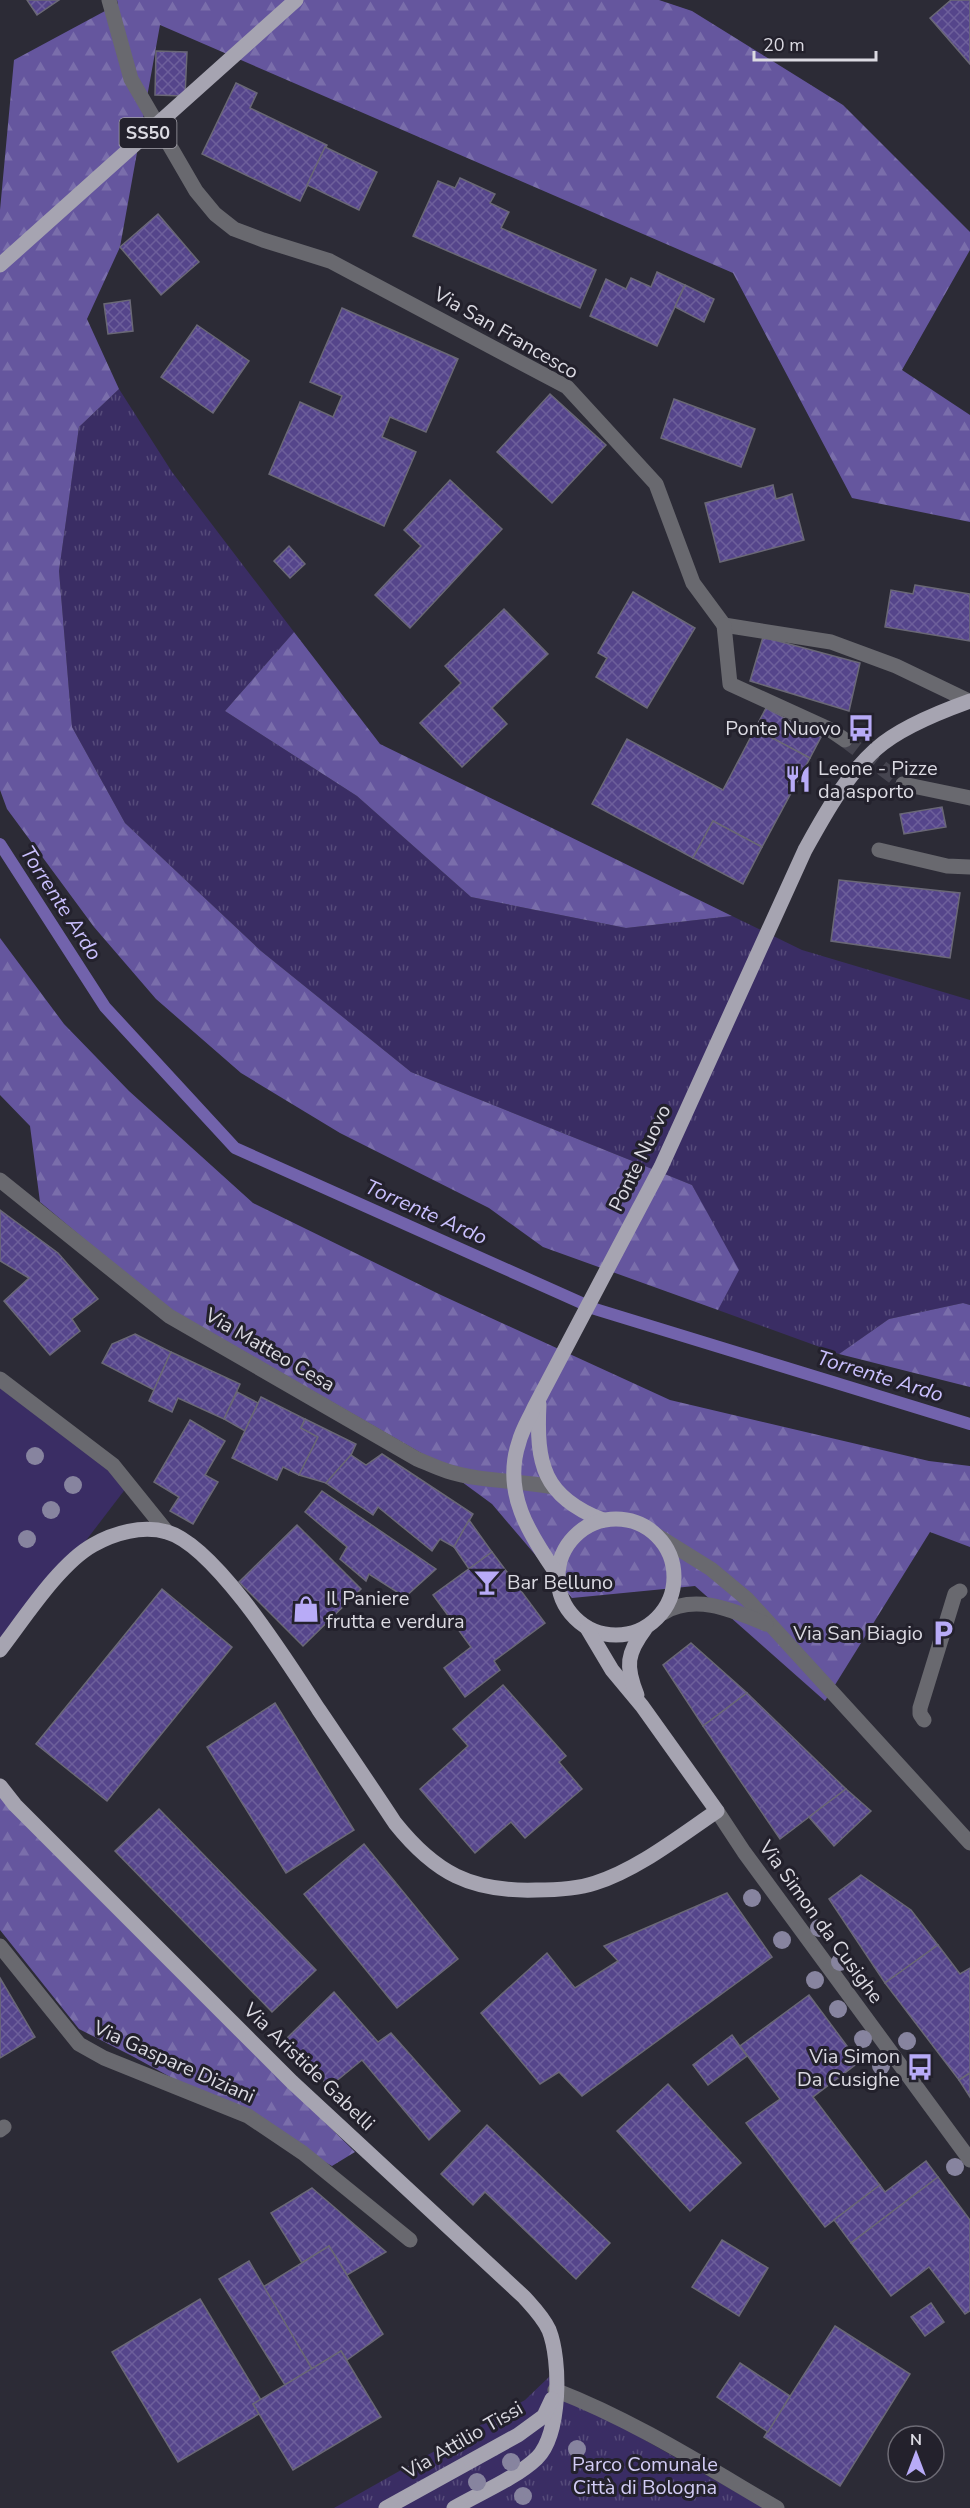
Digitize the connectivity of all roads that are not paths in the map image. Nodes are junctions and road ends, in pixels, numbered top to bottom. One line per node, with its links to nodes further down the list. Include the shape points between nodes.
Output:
1 (109, 0): 4 (street, Via San Francesco, via 131,79 196,191 215,214 234,229 330,261 567,387 656,484 693,583)
2 (296, 0): 3 (main road, SS50, bridge)
3 (0, 265)
4 (724, 625): 5 (street, via 831,642 896,666); 6 (street, via 730,684)
5 (969, 701): 13 (main road, Ponte Nuovo, via 921,721 877,747 832,801 805,849 662,1167)
6 (845, 740)
7 (903, 784): 8 (street)
8 (970, 798)
9 (879, 849): 10 (street, via 947,866)
10 (970, 867)
11 (0, 1180): 14 (street, Via Matteo Cesa, via 169,1316 417,1459 447,1471)
12 (0, 1379): 17 (street, via 113,1465)
13 (538, 1404): 14 (main road, Via Simon da Cusighe, via 519,1440); 15 (main road, via 538,1449)
14 (513, 1481): 15 (street, Via Matteo Cesa); 19 (main road, Via Simon da Cusighe, via 524,1521)
15 (553, 1487): 16 (main road, via 582,1512)
16 (603, 1520): 18 (main road, via 623,1519 641,1524); 19 (main road, via 571,1539)
17 (167, 1532): 25 (main road, via 130,1530 91,1546 64,1569); 29 (main road, via 198,1551 248,1607 395,1823 416,1849 445,1871 478,1886 516,1891 556,1890 595,1883 630,1867)
18 (658, 1536): 21 (main road, Via Simon da Cusighe, via 674,1565 675,1582); 22 (street, via 711,1569 747,1599)
19 (557, 1574): 23 (main road, Via Simon da Cusighe, via 564,1605)
20 (960, 1591): 27 (street, via 955,1594 920,1708)
21 (663, 1612): 22 (street, via 675,1606 711,1604); 24 (main road, Via Simon da Cusighe)
22 (770, 1626): 30 (street)
23 (587, 1628): 24 (main road, Via Simon da Cusighe, via 606,1635 626,1635); 26 (main road, Via Simon da Cusighe, via 612,1670)
24 (646, 1628): 26 (main road, Via Simon da Cusighe, via 632,1646 629,1659)
25 (0, 1650)
26 (642, 1706): 29 (main road, Via Simon da Cusighe)
27 (924, 1720)
28 (0, 1786): 34 (main road, Via Aristide Gabelli, via 292,2082 537,2311 554,2347)
29 (717, 1812): 32 (street, Via Simon da Cusighe)
30 (970, 1843)
31 (0, 1946): 33 (street, Via Gaspare Diziani, via 79,2044 248,2116 303,2153)
32 (970, 2160)
33 (410, 2240)
34 (555, 2390): 35 (main road, Via Attilio Tissi, via 544,2416 526,2430); 36 (main road, Via Attilio Tissi, via 553,2431 538,2456); 37 (street, via 654,2437)
35 (386, 2508)
36 (454, 2508)
37 (777, 2508)

